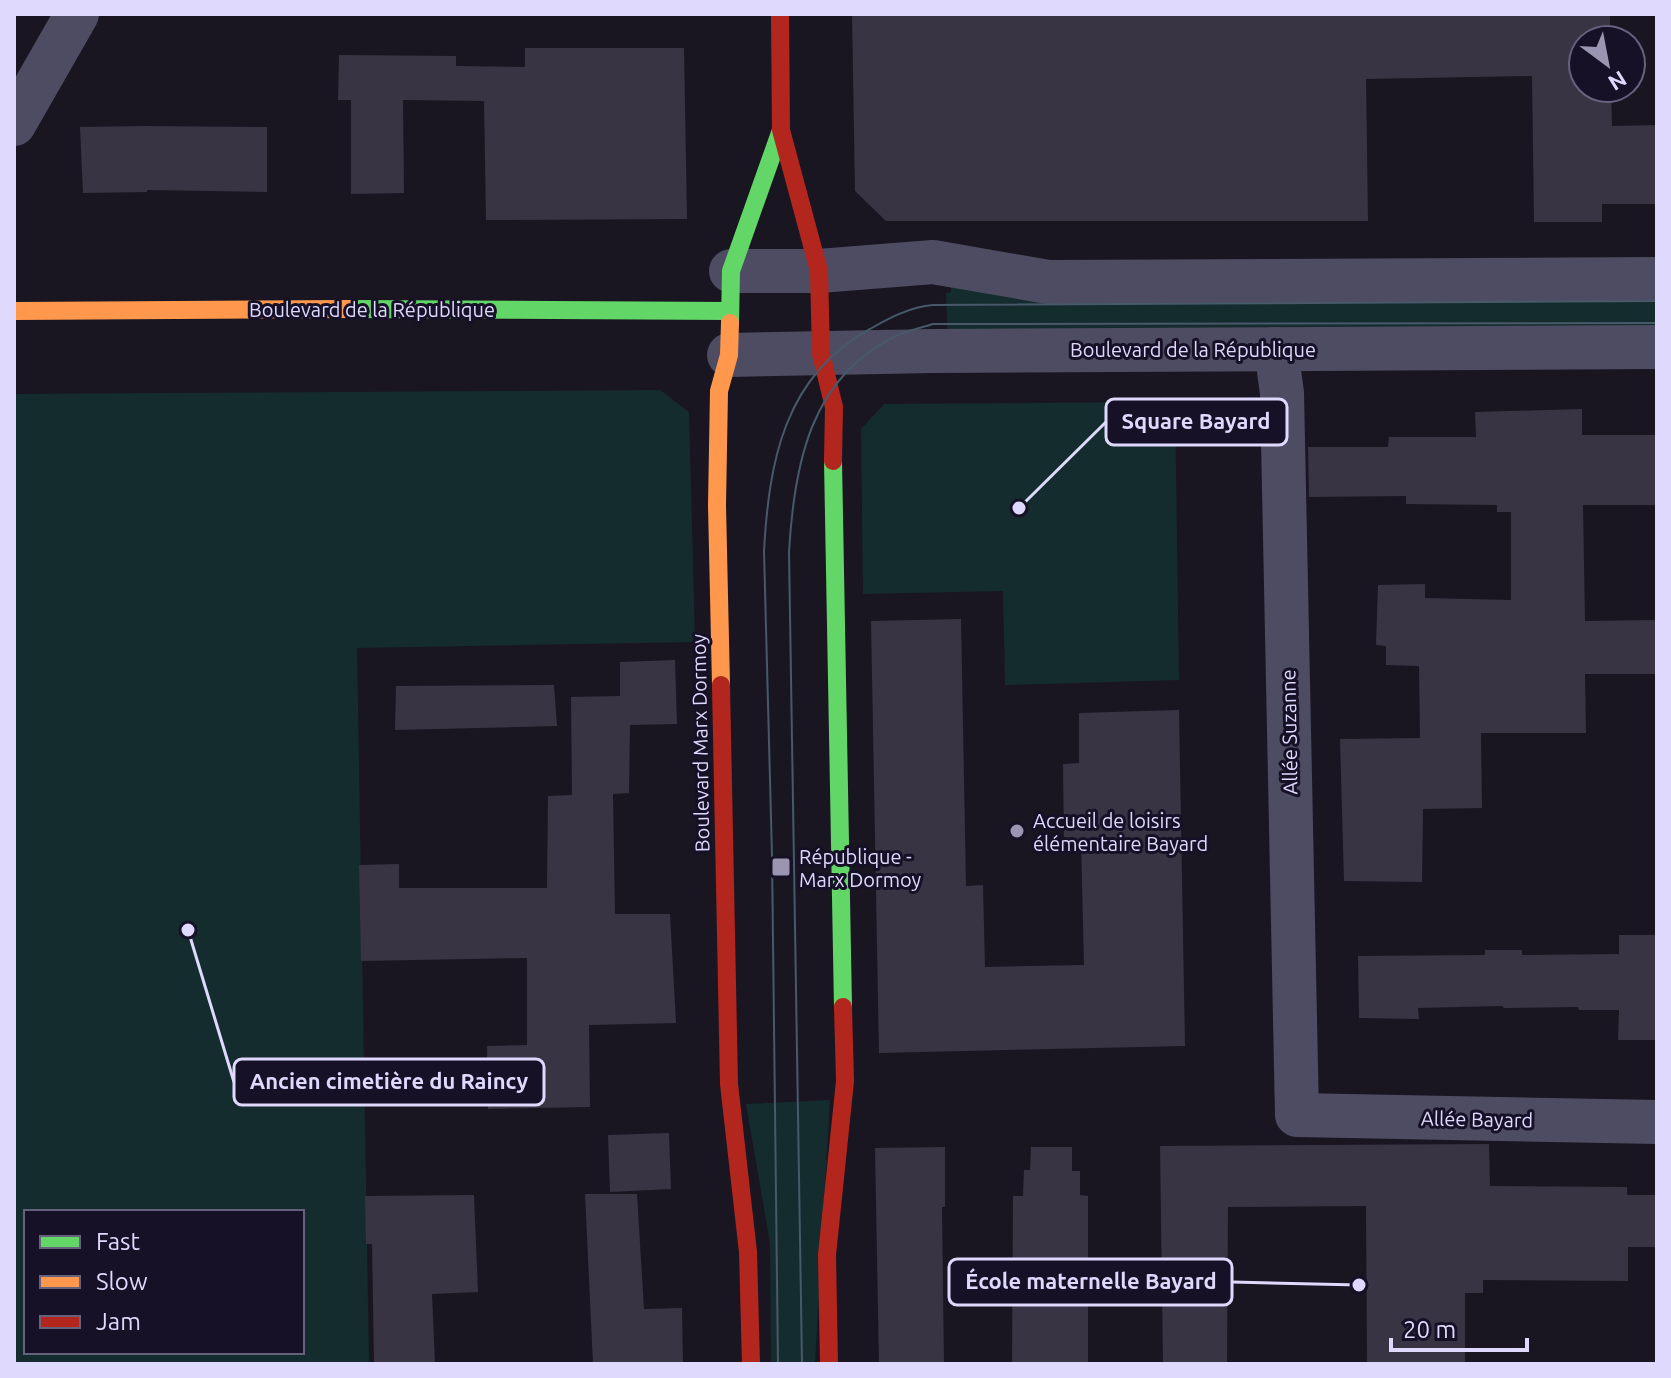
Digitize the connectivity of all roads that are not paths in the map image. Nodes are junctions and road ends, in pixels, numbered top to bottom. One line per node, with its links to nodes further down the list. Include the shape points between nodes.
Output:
1 (77, 14): 3 (street)
2 (780, 14): 4 (main road, Boulevard Marx Dormoy)
3 (14, 124)
4 (781, 130): 5 (main road, Boulevard Marx Dormoy); 7 (main road, Boulevard Marx Dormoy)
5 (819, 271): 6 (street, Boulevard de la République, via 933,262 1048,282); 7 (street, Boulevard de la République); 11 (main road, Boulevard Marx Dormoy)
6 (1657, 279)
7 (730, 291): 8 (main road, Boulevard de la République, via 335,309); 12 (main road, Boulevard Marx Dormoy)
8 (14, 311)
9 (1657, 347): 10 (street, Boulevard de la République)
10 (1276, 349): 11 (street, Boulevard de la République); 13 (street, Allée Suzanne, via 1282,393)
11 (821, 354): 12 (street, Boulevard de la République); 16 (main road, Boulevard Marx Dormoy, via 834,407 845,1081 827,1255)
12 (729, 355): 15 (main road, Boulevard Marx Dormoy, via 719,391 717,505 729,1084 748,1252)
13 (1297, 1115): 14 (street, Allée Bayard)
14 (1657, 1122)
15 (751, 1364)
16 (829, 1364)

